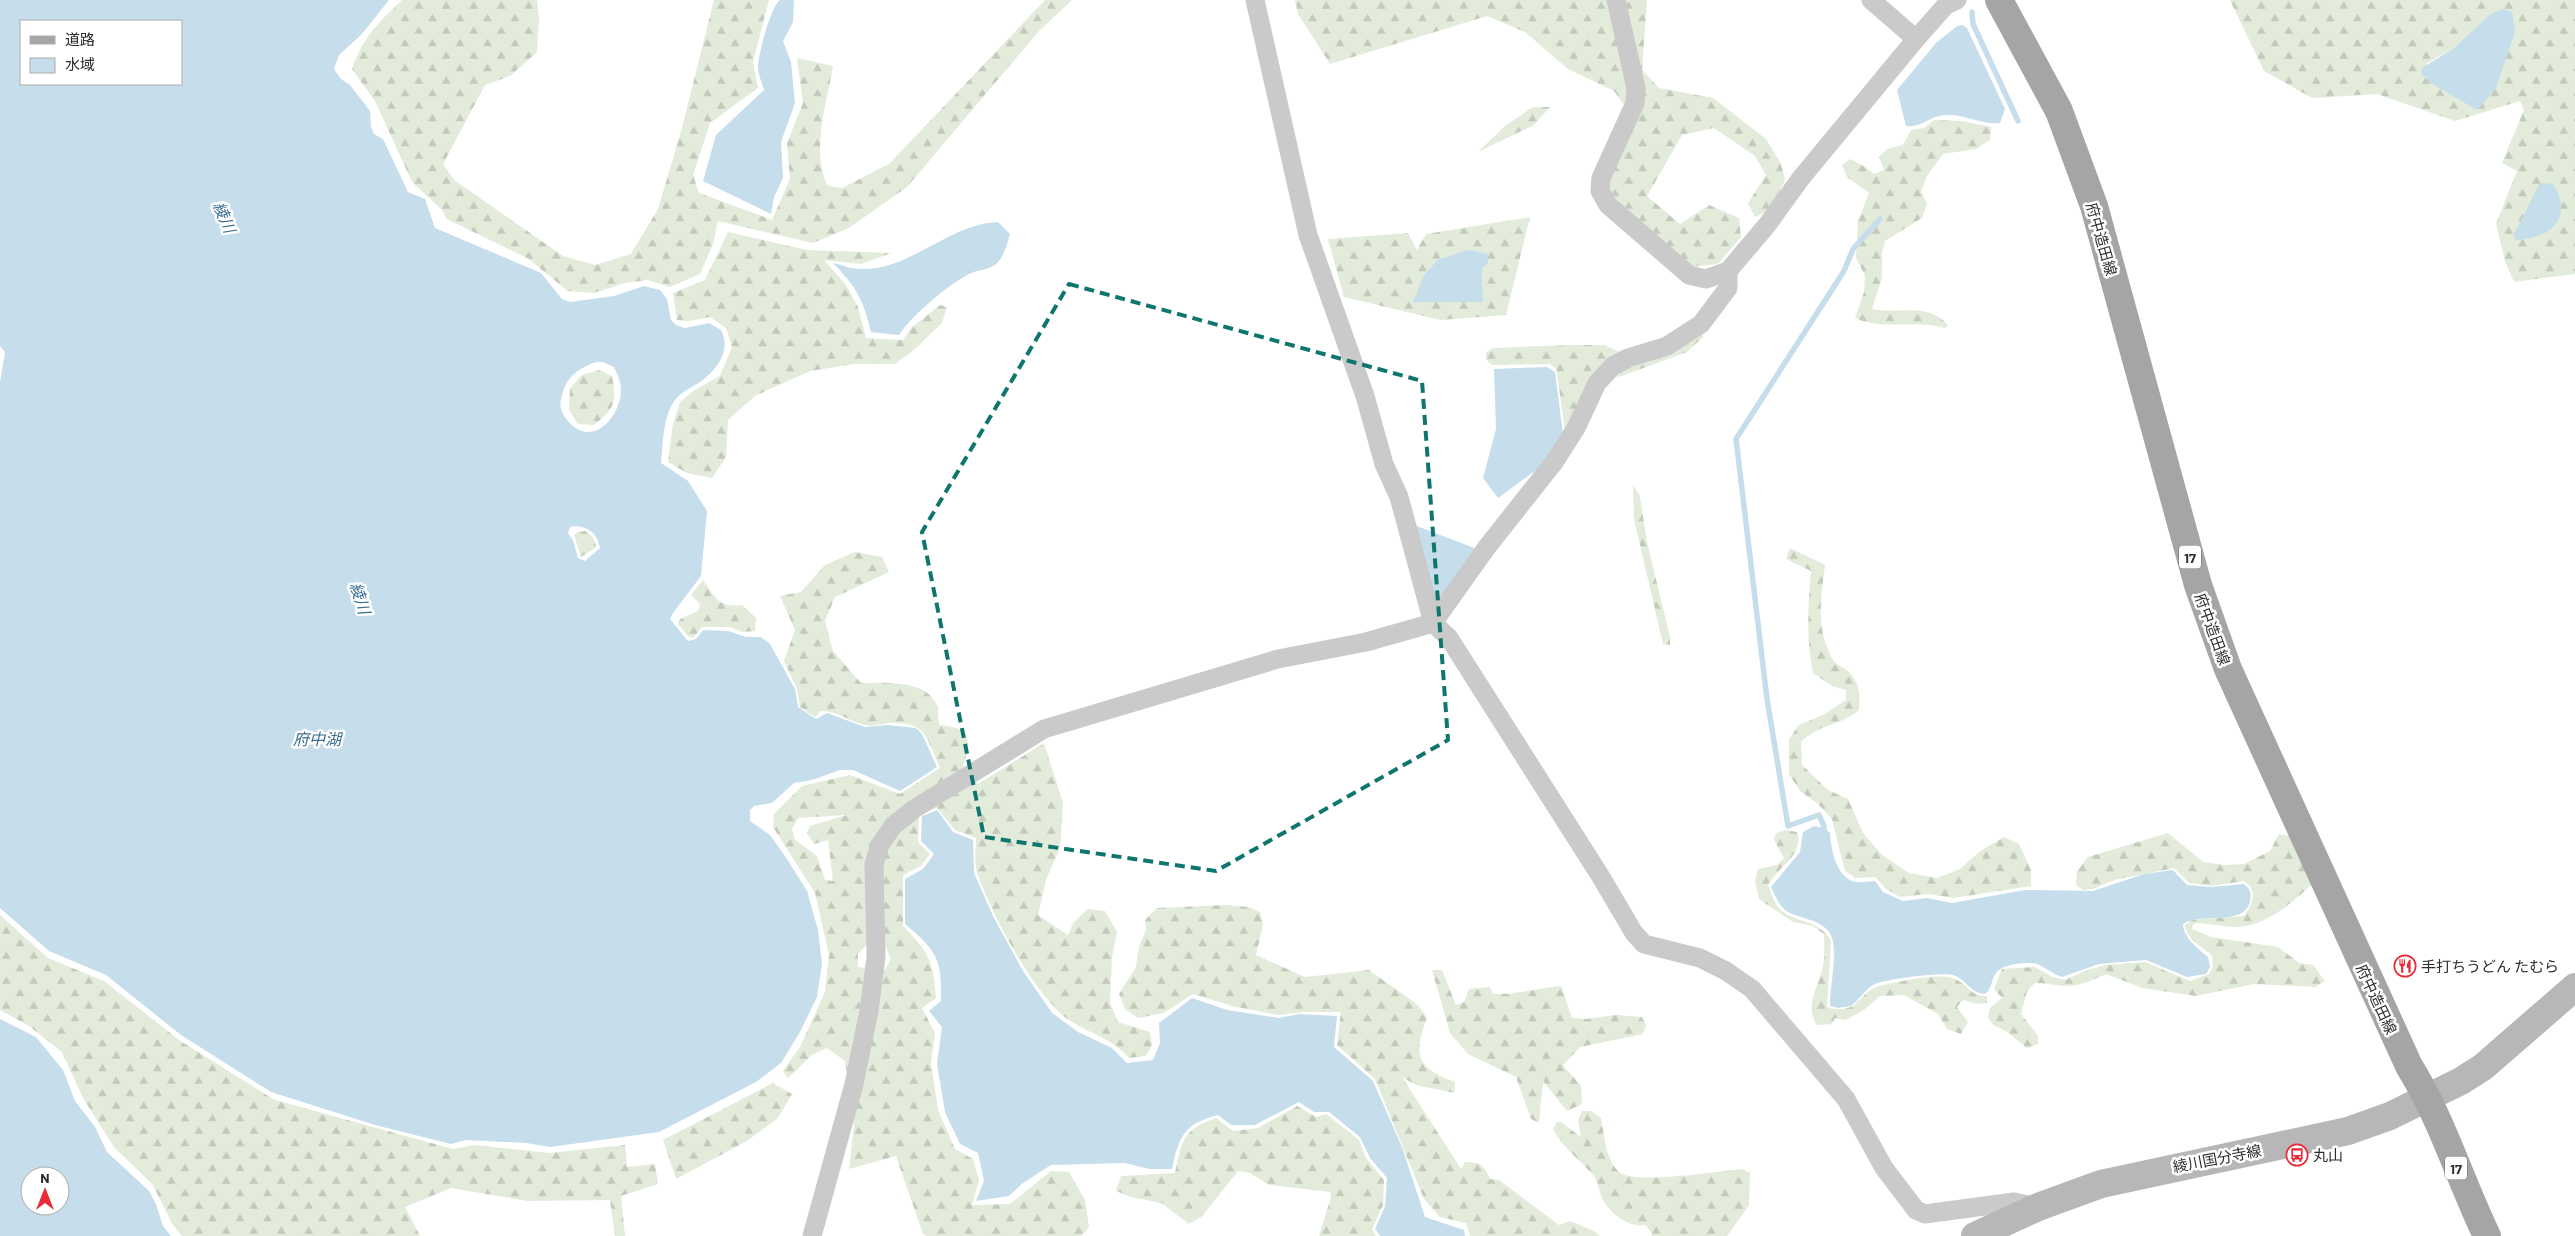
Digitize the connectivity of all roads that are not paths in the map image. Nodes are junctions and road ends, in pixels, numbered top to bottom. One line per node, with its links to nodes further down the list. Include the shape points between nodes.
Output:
1 (1255, 0): 8 (street, via 1308,235 1365,396 1384,464 1398,497)
2 (1616, 0): 7 (street, via 1636,88 1635,103 1601,178 1600,191 1608,205 1689,275 1706,279)
3 (1871, 0): 6 (street)
4 (1957, 0): 6 (street, via 1946,6)
5 (1999, 0): 10 (main road, 府中造田線 / 17, via 2058,111 2094,206 2198,585 2228,669 2409,1066)
6 (1916, 39): 7 (street, via 1800,178)
7 (1728, 271): 8 (street, via 1728,288 1701,324 1667,346 1613,366 1597,383 1576,428 1555,461 1487,547)
8 (1433, 623): 11 (street, via 1449,638 1634,933 1644,944 1700,958 1752,989 1846,1099 1884,1168 1916,1210 1925,1214 2014,1202); 12 (street, via 1366,642 1278,660 1044,729 914,809 893,826 880,845 874,864 876,957 869,1012 854,1084)
9 (2575, 987): 10 (main road, 綾川国分寺線, via 2483,1067)
10 (2428, 1098): 11 (main road, 綾川国分寺線, via 2348,1131 2111,1182); 14 (main road, 府中造田線 / 17)
11 (2038, 1207): 13 (main road, 綾川国分寺線)
12 (812, 1236)
13 (1975, 1236)
14 (2487, 1236)

